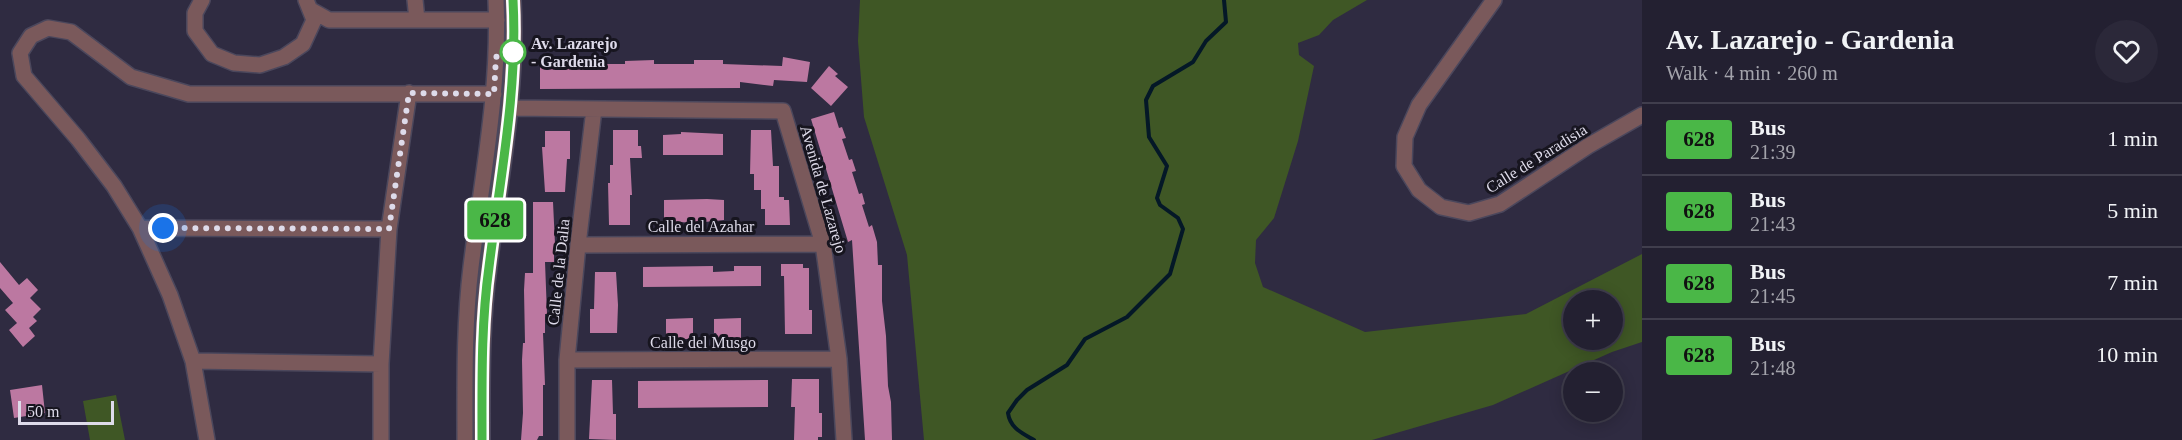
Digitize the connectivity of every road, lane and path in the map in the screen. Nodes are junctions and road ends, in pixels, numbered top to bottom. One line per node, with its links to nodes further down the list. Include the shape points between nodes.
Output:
1 (202, 0): 10 (street, via 195,13 195,31 212,54 234,63 260,65 284,57 303,44)
2 (415, 0): 8 (street)
3 (496, 0): 9 (street)
4 (513, 0): 13 (street)
5 (1494, 0): 15 (street, Calle de Paradisia, via 1419,105 1405,138 1404,166 1419,190 1434,202 1469,213 1500,204)
6 (309, 5): 7 (street); 10 (street, via 314,20)
7 (329, 20): 8 (street); 10 (street)
8 (417, 20): 9 (street)
9 (497, 20): 12 (street)
10 (310, 32)
11 (409, 93): 12 (street); 16 (street, via 189,94 131,77 71,32 48,28 31,36 20,53 24,76 114,186); 17 (street)
12 (494, 94): 26 (street, via 471,269 465,346)
13 (511, 108): 14 (street, Avenida de Lazarejo); 27 (street, via 488,269 482,346)
14 (594, 109): 18 (street, Avenida de Lazarejo, via 783,111); 19 (street, Calle de la Dalia)
15 (1642, 115)
16 (140, 228): 17 (street); 22 (street, via 170,295)
17 (389, 229): 23 (street)
18 (823, 243): 19 (street, Calle del Azahar); 20 (street, Avenida de Lazarejo)
19 (578, 245): 21 (street, Calle de la Dalia)
20 (839, 359): 21 (street, Calle del Musgo); 29 (street, Avenida de Lazarejo)
21 (567, 360): 28 (street, Calle de la Dalia)
22 (193, 361): 23 (street); 24 (street)
23 (381, 364): 25 (street)
24 (207, 440)
25 (381, 440)
26 (465, 440)
27 (482, 440)
28 (567, 440)
29 (844, 440)

